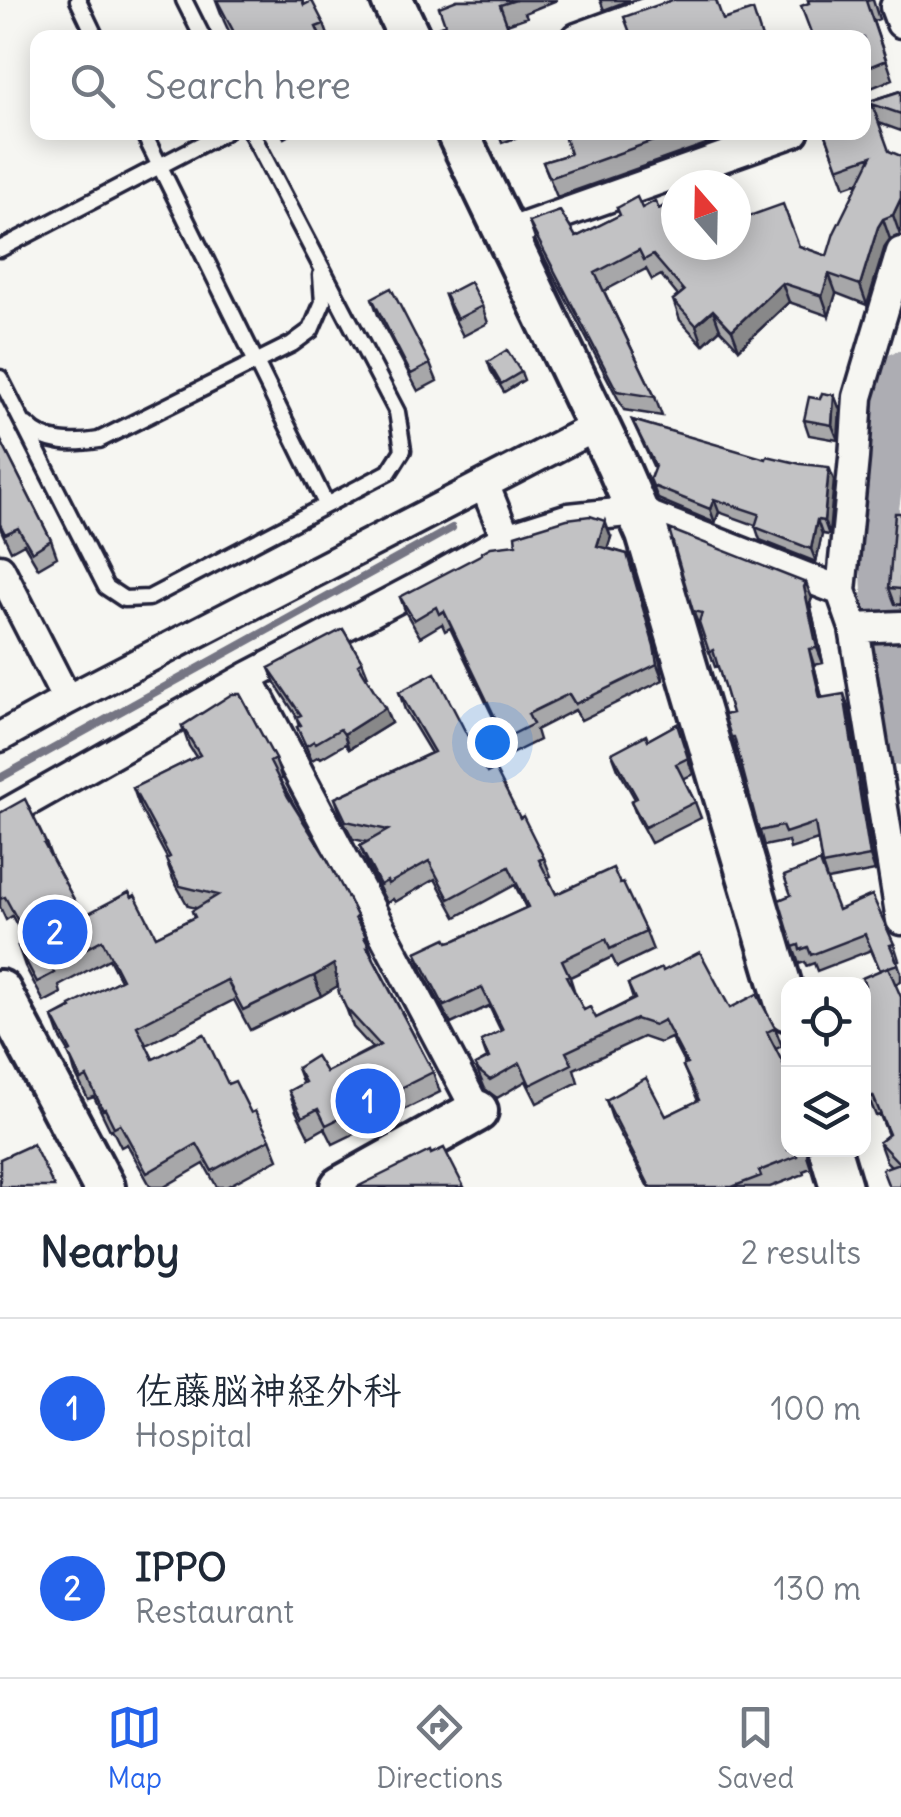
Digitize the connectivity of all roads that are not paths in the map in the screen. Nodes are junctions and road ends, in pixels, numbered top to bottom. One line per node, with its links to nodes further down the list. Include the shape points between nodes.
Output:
1 (78, 0): 7 (lane)
2 (184, 0): 8 (lane)
3 (392, 0): 9 (street)
4 (682, 0): 10 (street)
5 (901, 4): 6 (street, via 895,7)
6 (901, 23)
7 (92, 30)
8 (199, 30)
9 (406, 30)
10 (599, 30)
11 (147, 140): 16 (lane)
12 (211, 140): 16 (lane)
13 (256, 140): 20 (lane)
14 (460, 140): 17 (street)
15 (771, 140): 17 (street)
16 (161, 168): 18 (lane); 21 (lane)
17 (505, 234): 24 (street)
18 (0, 248)
19 (901, 252): 30 (street, via 858,397)
20 (321, 268): 21 (lane, via 323,302 310,330); 26 (lane, via 397,412 403,450 389,472)
21 (256, 363): 23 (lane, via 99,440 76,444 30,430); 26 (lane)
22 (0, 378): 23 (lane)
23 (11, 399): 26 (lane, via 106,587 124,599 149,598)
24 (597, 426): 25 (street); 27 (street)
25 (485, 486): 28 (street); 34 (street)
26 (326, 504)
27 (637, 512): 28 (street, via 568,518); 30 (street); 38 (street)
28 (506, 538): 33 (street)
29 (0, 569): 34 (street)
30 (841, 591): 32 (street)
31 (901, 626): 32 (street)
32 (854, 628): 37 (street)
33 (248, 677): 36 (street); 40 (street)
34 (67, 700): 35 (street)
35 (0, 738)
36 (0, 818)
37 (901, 920)
38 (781, 986)
39 (0, 991): 42 (street)
40 (477, 1111): 43 (street)
41 (832, 1157): 44 (street)
42 (104, 1187)
43 (342, 1187)
44 (840, 1187)

